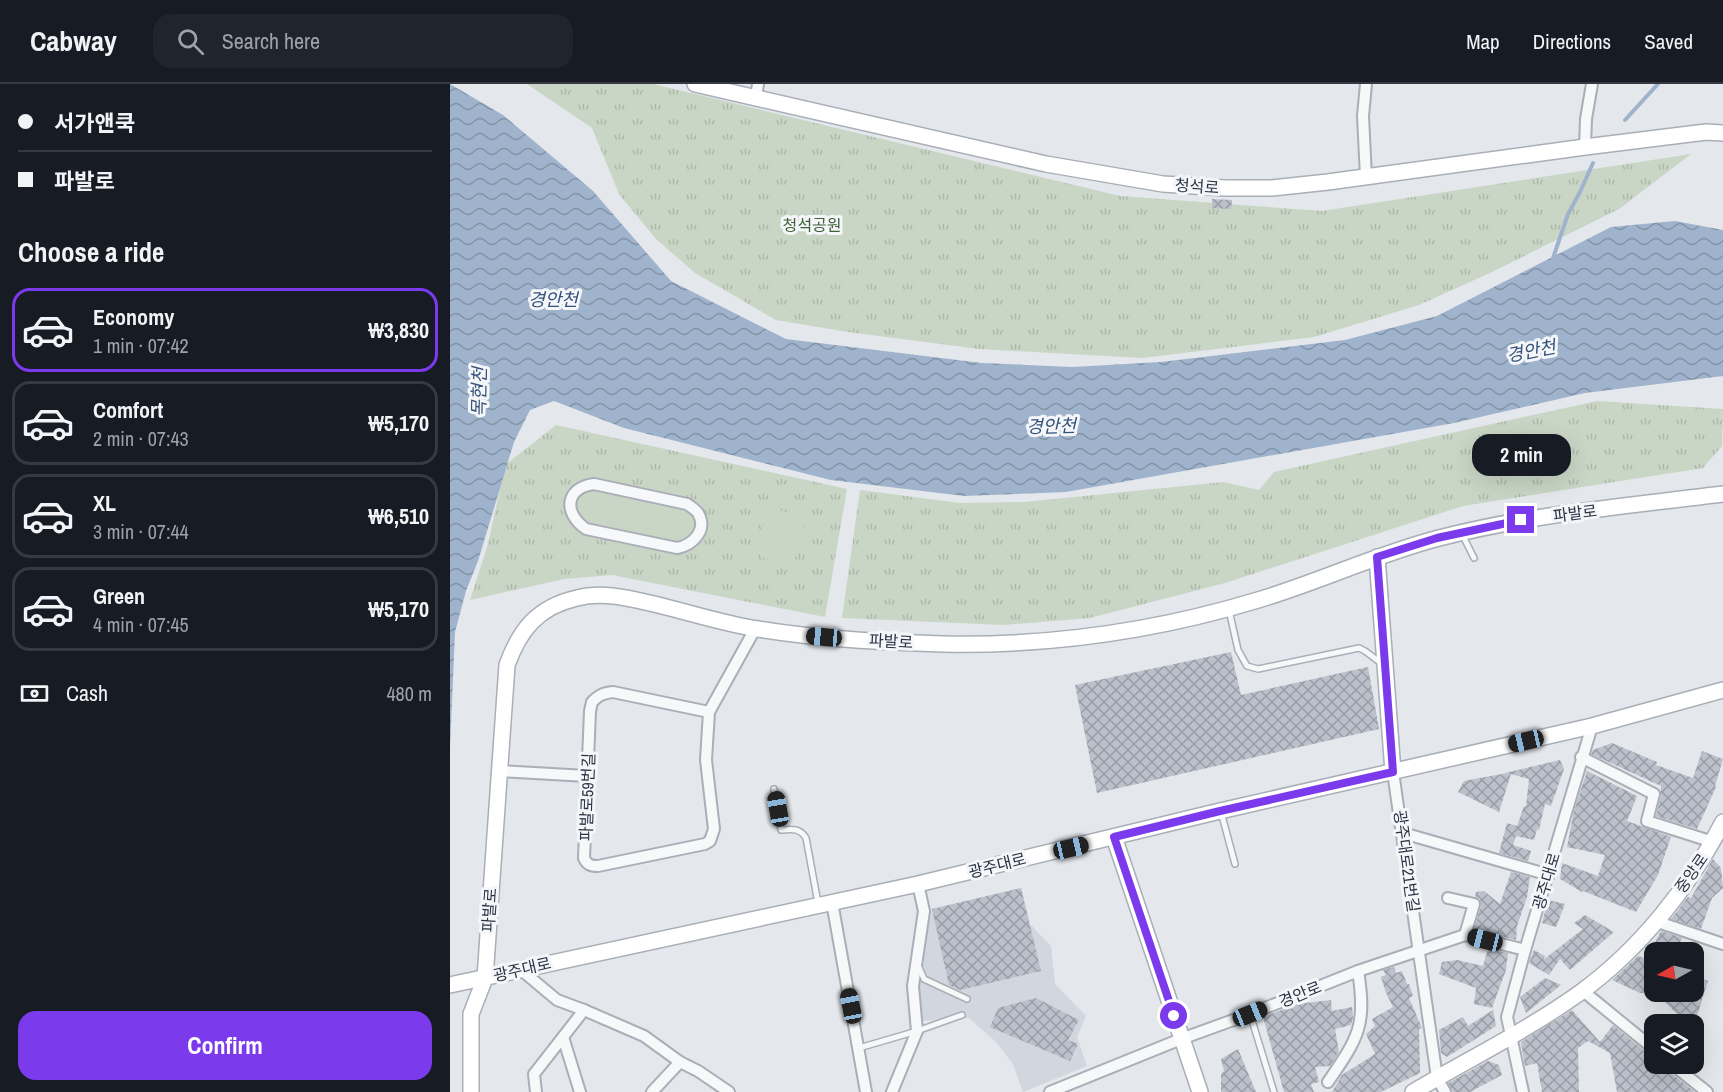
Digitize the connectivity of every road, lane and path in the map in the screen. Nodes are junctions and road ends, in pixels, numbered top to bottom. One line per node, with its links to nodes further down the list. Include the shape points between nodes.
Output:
1 (695, 84): 5 (street, 청석로)
2 (733, 84): 5 (street)
3 (1366, 84): 9 (street)
4 (1592, 84): 8 (street)
5 (713, 88): 6 (street, 청석로)
6 (757, 90): 9 (street, 청석로, via 1037,162 1163,184 1248,189)
7 (1719, 132): 8 (street, 청석로)
8 (1585, 147): 9 (street, 청석로)
9 (1366, 177)
10 (1723, 494): 12 (street, 파발로, via 1521,520)
11 (586, 529): 11 (street, via 575,521 570,508 572,496 584,486 594,484 687,504 698,514 701,525 698,538 687,547 677,548)
12 (1461, 533): 13 (street, 파발로); 14 (lane)
13 (1377, 557): 15 (street, 파발로); 17 (street)
14 (1474, 558)
15 (1229, 609): 16 (street, 파발로, via 1152,627 987,644 887,642); 17 (lane, via 1238,650 1247,666 1258,669 1359,648)
16 (754, 628): 21 (street, 파발로59번길); 24 (street, 파발로, via 609,595 578,597 547,610 521,633 507,665)
17 (1385, 666): 25 (street)
18 (1723, 690): 19 (street, 광주대로)
19 (1708, 694): 20 (street); 22 (street, 광주대로)
20 (1723, 702)
21 (709, 712): 26 (street, 파발로59번길, via 613,692 598,696 590,711); 26 (street, 파발로59번길, via 706,760 714,829 705,844 591,866 585,858)
22 (1592, 726): 23 (street, 광주대로); 25 (street, 광주대로)
23 (1581, 758): 30 (street, via 1654,794 1647,821); 33 (street, 광주대로)
24 (499, 771): 26 (street); 45 (street, 파발로)
25 (1393, 772): 28 (street, 광주대로); 29 (street, 광주대로21번길)
26 (587, 776)
27 (774, 789): 36 (lane, via 781,830 796,830 806,838)
28 (1220, 811): 31 (street, 광주대로); 32 (lane)
29 (1403, 833): 33 (street); 40 (street, 광주대로21번길)
30 (1720, 833): 37 (street, 중앙로)
31 (1114, 837): 34 (street, 광주대로); 55 (street)
32 (1235, 864)
33 (1548, 875): 41 (street, 광주대로)
34 (918, 884): 36 (street, 광주대로); 42 (street, via 924,911)
35 (1448, 898): 38 (street, via 1474,904)
36 (825, 903): 43 (street, 광주대로); 57 (street)
37 (1655, 921): 39 (street); 47 (street, 중앙로)
38 (1465, 935): 40 (street); 41 (street)
39 (1723, 944)
40 (1419, 949): 44 (street, 경안로); 60 (street, 광주대로21번길)
41 (1525, 950): 53 (street, 광주대로, via 1507,1017)
42 (916, 958): 48 (lane, via 924,979); 52 (street)
43 (520, 969): 45 (street, 광주대로); 49 (street, via 557,1000)
44 (1358, 971): 50 (street, 경안로); 61 (street, via 1363,1008 1359,1029 1351,1049)
45 (478, 979): 46 (street, 광주대로); 62 (street, 파발로, via 471,1014)
46 (450, 985)
47 (1583, 991): 53 (street, 중앙로); 56 (street)
48 (967, 999)
49 (584, 1010): 54 (street); 58 (street, via 644,1036)
50 (1250, 1014): 55 (street, 경안로); 71 (lane)
51 (962, 1015): 52 (lane)
52 (917, 1031): 57 (lane); 68 (street)
53 (1512, 1036): 60 (street, 중앙로); 74 (street)
54 (563, 1037): 63 (street, via 534,1074); 64 (street)
55 (1181, 1039): 69 (street, 경안로); 70 (street)
56 (1644, 1041)
57 (859, 1048): 67 (street)
58 (680, 1062): 65 (street); 66 (street)
59 (1684, 1074): 75 (street)
60 (1437, 1078): 72 (street, 중앙로); 73 (street)
61 (1328, 1082)
62 (471, 1092)
63 (536, 1092)
64 (580, 1092)
65 (652, 1092)
66 (729, 1092)
67 (866, 1092)
68 (892, 1092)
69 (1050, 1092)
70 (1200, 1092)
71 (1274, 1092)
72 (1413, 1092)
73 (1446, 1092)
74 (1523, 1092)
75 (1707, 1092)

